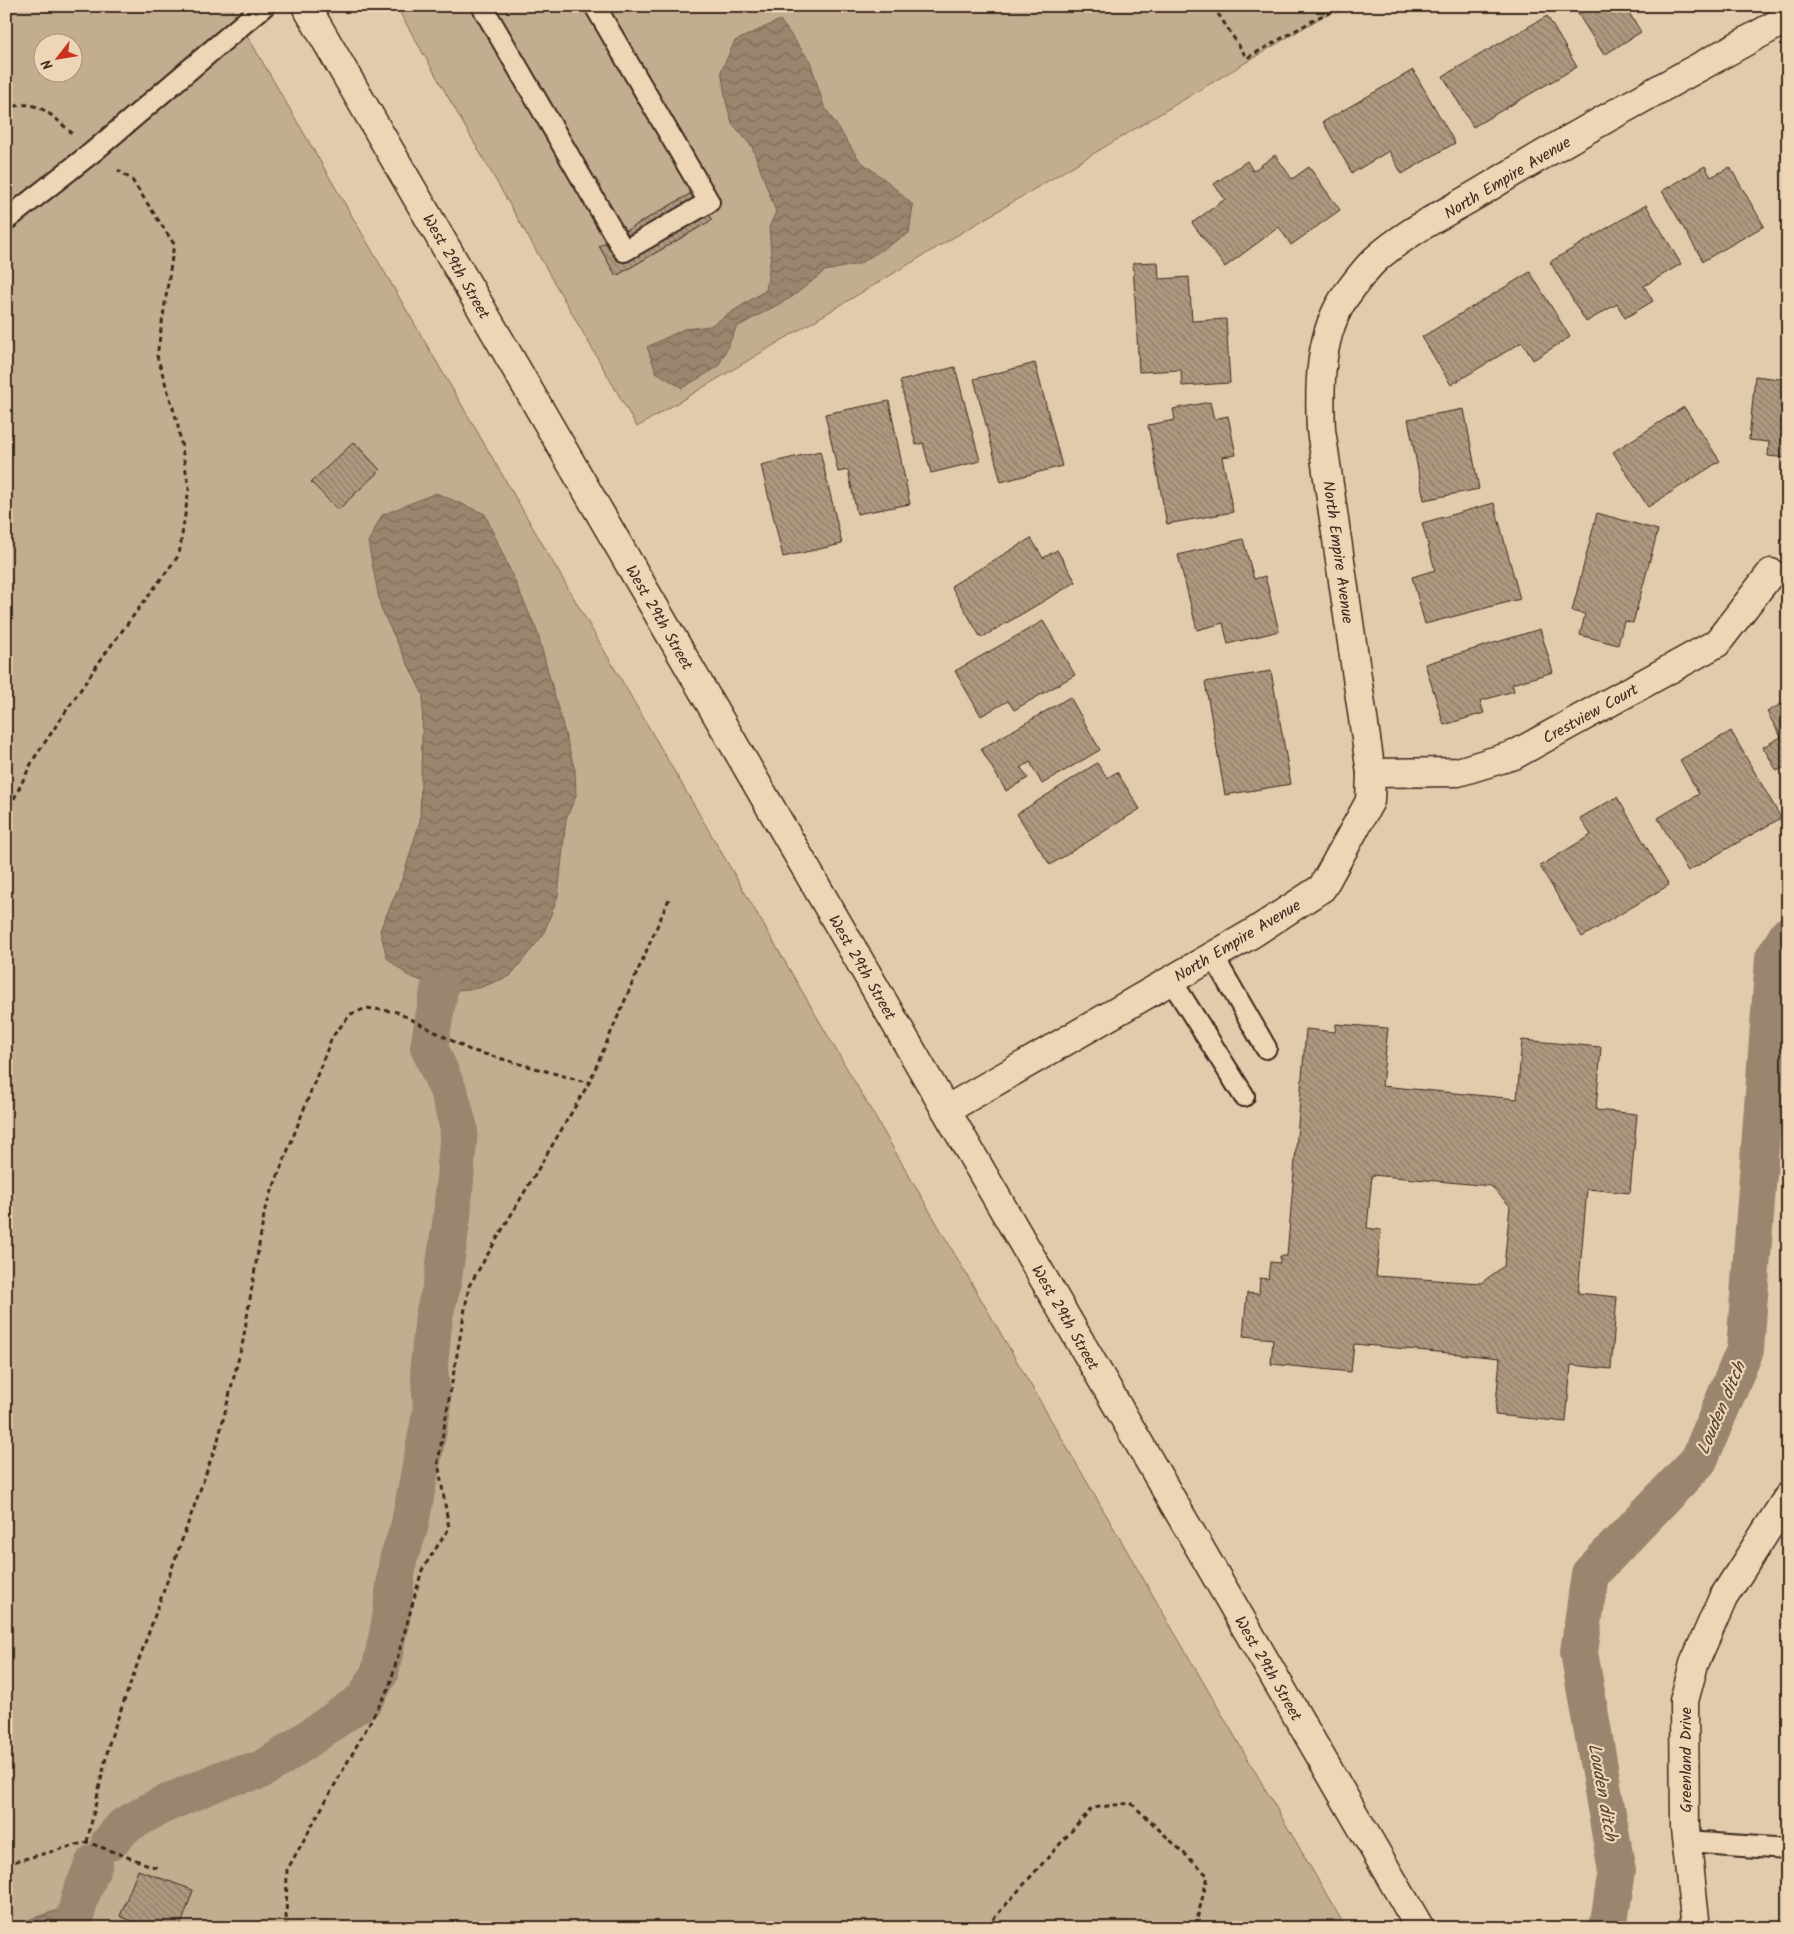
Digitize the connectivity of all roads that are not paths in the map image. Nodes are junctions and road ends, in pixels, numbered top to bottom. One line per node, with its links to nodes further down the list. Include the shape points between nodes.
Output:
1 (264, 6): 6 (lane, via 94,151)
2 (482, 6): 3 (lane, via 624,251 709,202)
3 (594, 6)
4 (313, 9): 13 (street, West 29th Street)
5 (1788, 18): 8 (street, North Empire Avenue, via 1535,158 1402,240 1375,260 1345,296 1331,327 1323,360 1319,392 1321,430)
6 (6, 220)
7 (1771, 573): 8 (street, Crestview Court, via 1716,643 1514,755 1458,772)
8 (1371, 773): 9 (street, North Empire Avenue, via 1370,801 1322,888)
9 (1213, 956): 10 (street, North Empire Avenue); 11 (lane)
10 (1171, 980): 12 (lane); 13 (street, North Empire Avenue)
11 (1266, 1048)
12 (1244, 1096)
13 (946, 1110): 17 (street, West 29th Street)
14 (1788, 1497): 15 (street, Greenland Drive, via 1722,1598 1694,1664 1684,1702)
15 (1686, 1842): 16 (lane); 18 (street, Greenland Drive)
16 (1788, 1849)
17 (1420, 1928)
18 (1696, 1928)

